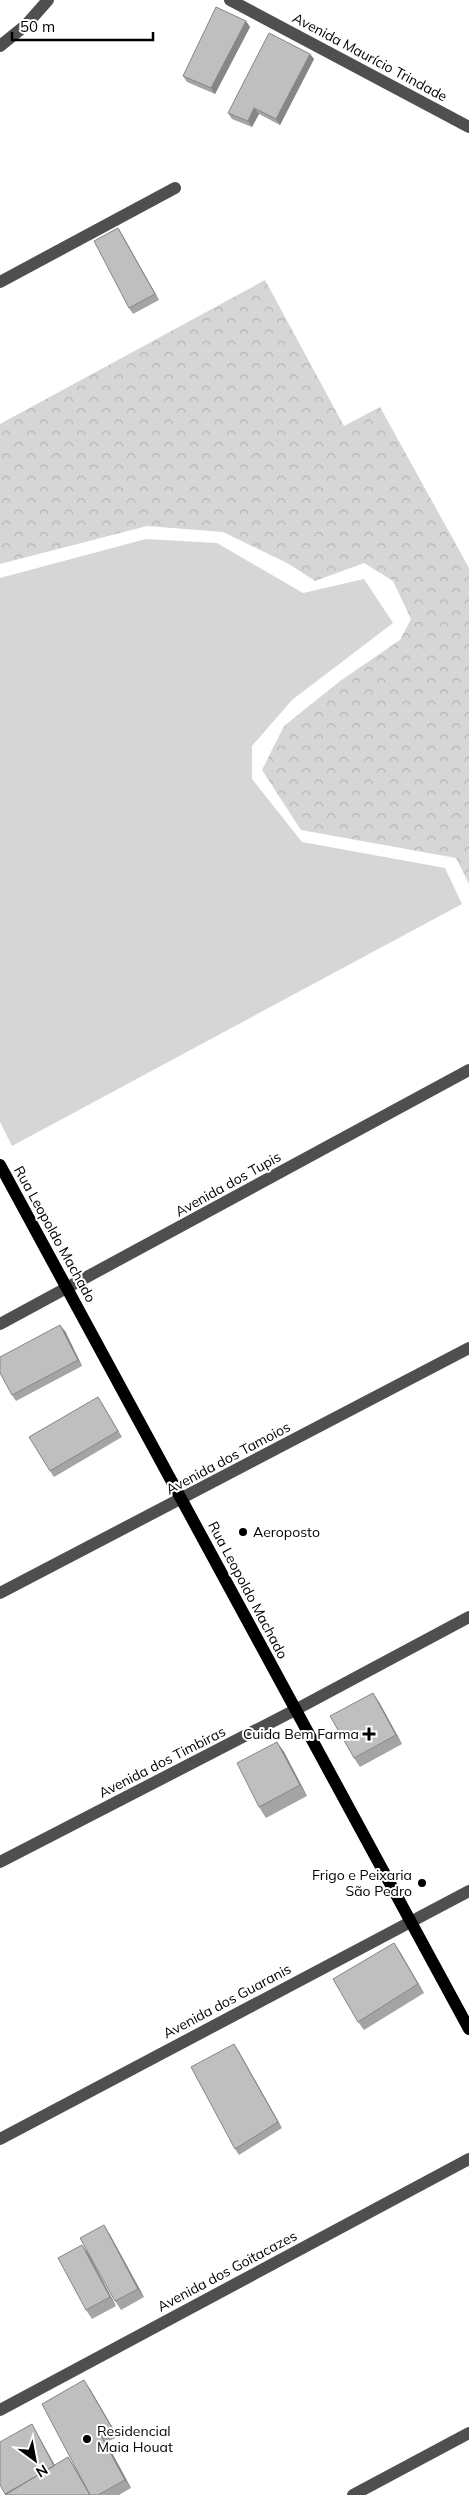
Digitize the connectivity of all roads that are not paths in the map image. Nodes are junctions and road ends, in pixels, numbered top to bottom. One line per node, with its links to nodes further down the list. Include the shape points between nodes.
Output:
1 (48, 0): 3 (street, via 26,25)
2 (230, 0): 4 (street, Avenida Maurício Trindade)
3 (0, 46)
4 (469, 127)
5 (174, 188): 6 (street)
6 (0, 282)
7 (469, 1070): 9 (street, Avenida dos Tupis)
8 (0, 1165): 9 (main road, Rua Leopoldo Machado)
9 (68, 1289): 10 (street, Avenida dos Tupis); 12 (main road, Rua Leopoldo Machado)
10 (0, 1324)
11 (469, 1348): 12 (street, Avenida dos Tamoios)
12 (182, 1499): 13 (street, Avenida dos Tamoios); 15 (main road, Rua Leopoldo Machado)
13 (0, 1593)
14 (469, 1617): 15 (street, Avenida dos Timbiras)
15 (295, 1710): 16 (street, Avenida dos Timbiras); 18 (main road, Rua Leopoldo Machado)
16 (0, 1862)
17 (469, 1891): 18 (street, Avenida dos Guaranis)
18 (412, 1920): 19 (main road, Rua Leopoldo Machado); 20 (street, Avenida dos Guaranis)
19 (469, 2029)
20 (0, 2139)
21 (469, 2159): 22 (street, Avenida dos Goitacazes)
22 (0, 2410)
23 (469, 2433): 24 (street)
24 (353, 2495)

